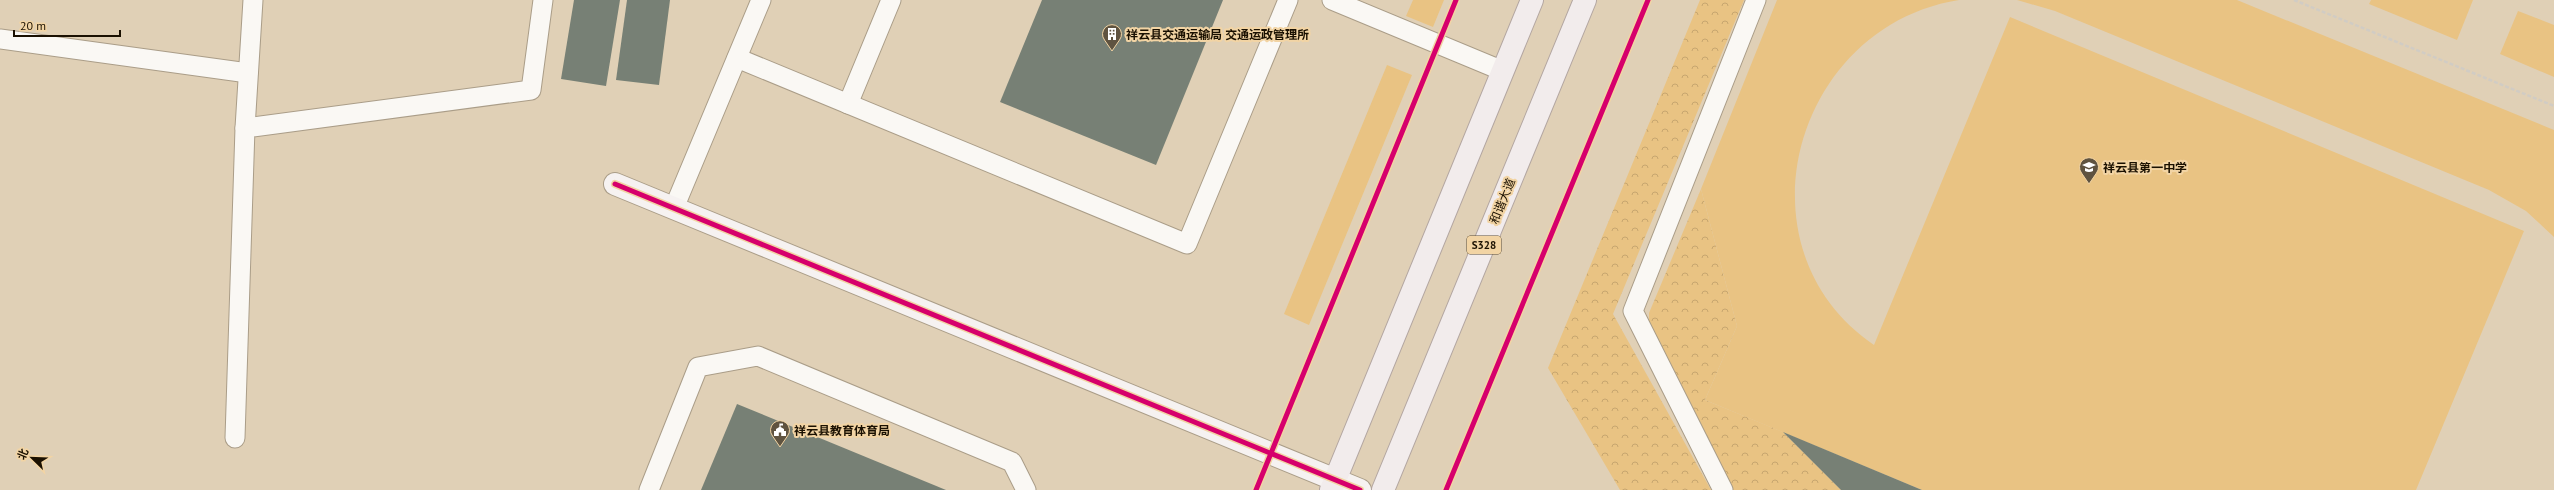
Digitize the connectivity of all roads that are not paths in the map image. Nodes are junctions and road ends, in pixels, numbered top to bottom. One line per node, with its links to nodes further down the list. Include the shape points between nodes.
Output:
1 (253, 0): 13 (lane)
2 (543, 0): 15 (lane, via 531,90)
3 (760, 0): 11 (lane)
4 (891, 0): 14 (lane)
5 (1288, 0): 14 (lane, via 1187,244)
6 (1332, 0): 12 (lane)
7 (1532, 0): 12 (main road)
8 (1585, 0): 23 (main road, 和谐大道 / S328)
9 (1756, 0): 24 (lane, via 1633,311)
10 (0, 39): 13 (lane)
11 (737, 58): 14 (lane); 17 (lane)
12 (1503, 70): 19 (main road)
13 (248, 74): 15 (lane)
14 (848, 104)
15 (245, 128): 18 (lane)
16 (615, 184): 17 (street)
17 (674, 208): 19 (street)
18 (235, 438)
19 (1333, 485): 22 (street)
20 (648, 490): 21 (lane, via 698,367 758,356 1012,462)
21 (1026, 490)
22 (1360, 490)
23 (1383, 490)
24 (1723, 490)

